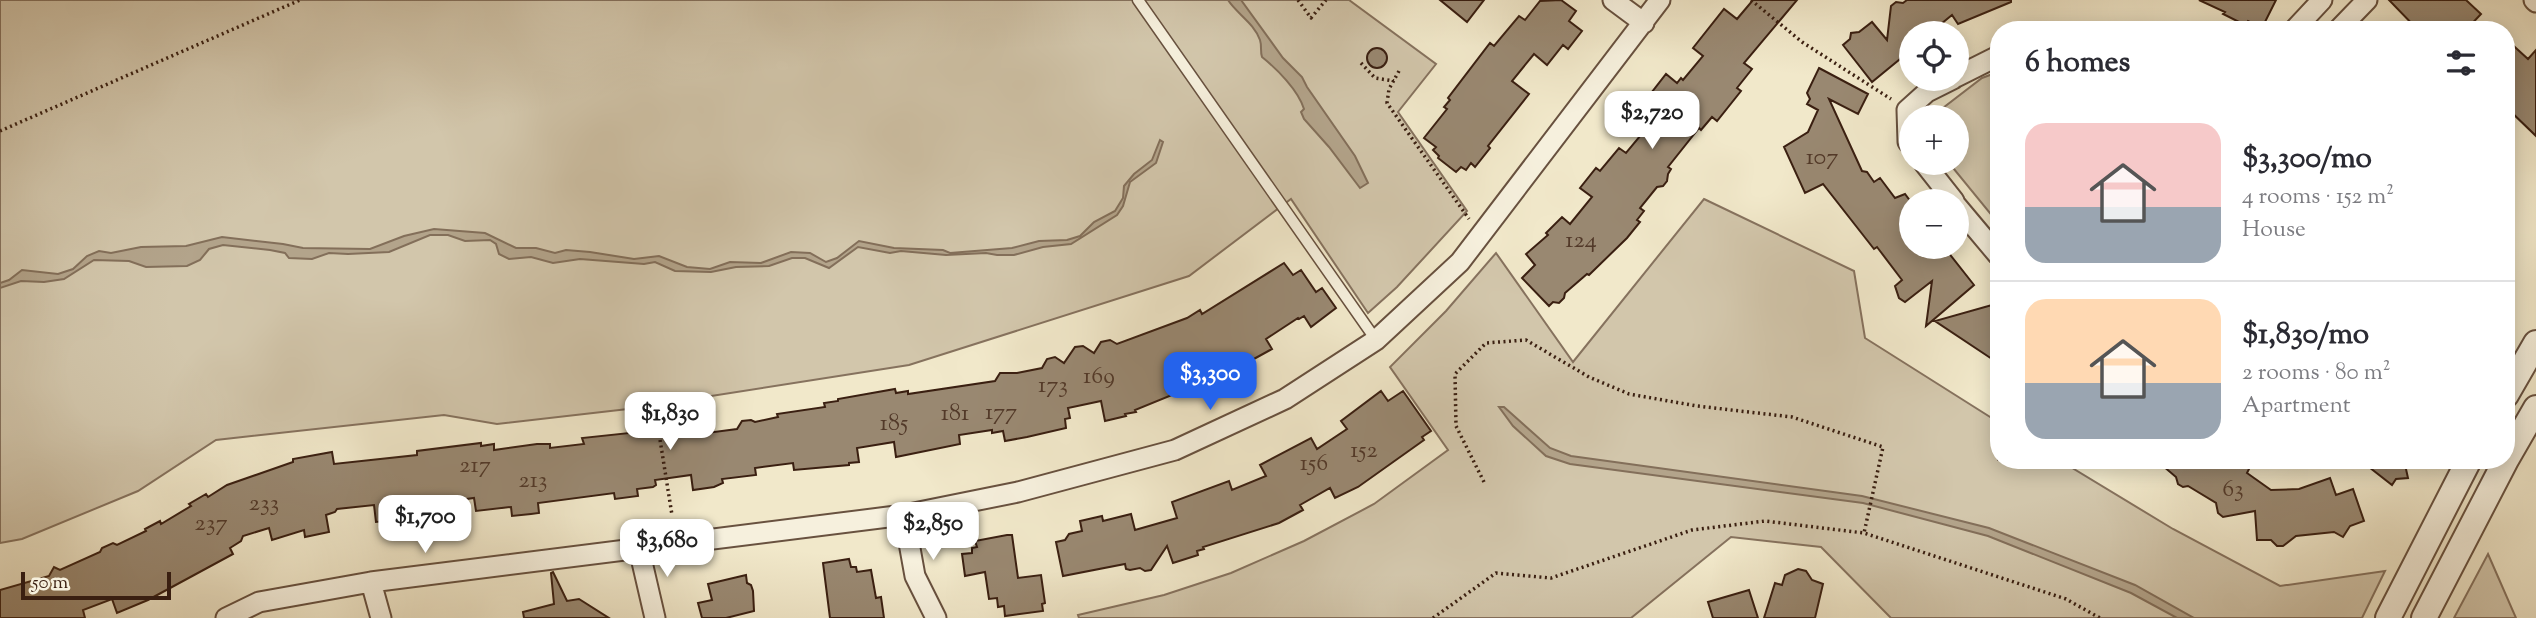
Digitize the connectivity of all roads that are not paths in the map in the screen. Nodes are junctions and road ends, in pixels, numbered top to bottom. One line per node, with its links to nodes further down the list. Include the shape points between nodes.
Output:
1 (1138, 0): 17 (lane)
2 (1613, 0): 8 (street)
3 (1661, 0): 8 (street)
4 (2322, 0): 6 (street)
5 (2367, 0): 7 (street)
6 (2302, 21)
7 (2347, 21)
8 (1644, 23): 17 (street, via 1460,261)
9 (1990, 60): 10 (street)
10 (1969, 71)
11 (1929, 91): 12 (street)
12 (1913, 105)
13 (1933, 175): 14 (street)
14 (1944, 189)
15 (1969, 220): 16 (street)
16 (1990, 245)
17 (1376, 340): 24 (street, via 1285,400 1175,450 1017,492)
18 (2536, 343): 19 (street)
19 (2515, 379)
20 (2536, 408): 21 (street)
21 (2515, 444)
22 (2464, 469): 31 (street)
23 (2501, 469): 32 (street)
24 (904, 515): 25 (street); 30 (street, via 915,576)
25 (639, 549): 26 (street); 29 (street)
26 (370, 582): 27 (street, via 259,602); 28 (street)
27 (226, 618)
28 (381, 618)
29 (655, 618)
30 (936, 618)
31 (2388, 618)
32 (2424, 618)

